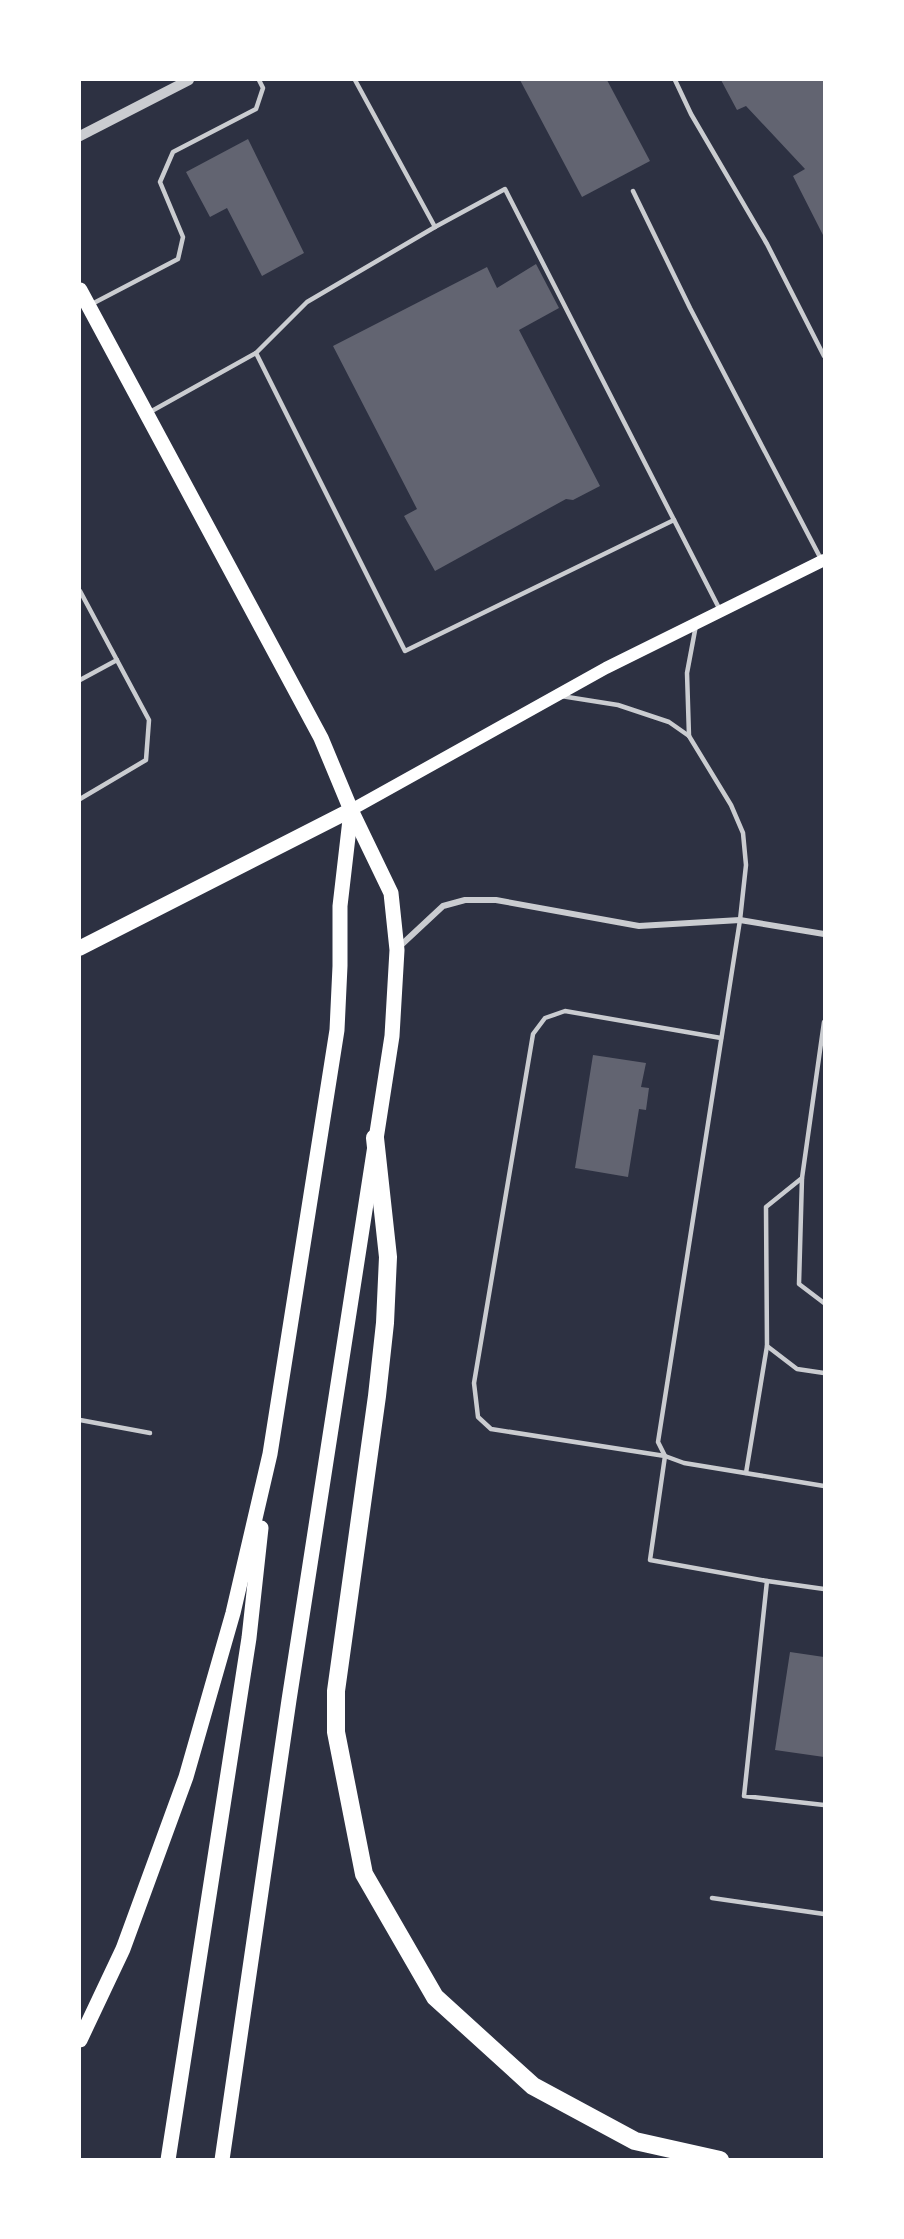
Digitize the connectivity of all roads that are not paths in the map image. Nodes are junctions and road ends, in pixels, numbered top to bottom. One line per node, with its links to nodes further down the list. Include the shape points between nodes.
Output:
1 (189, 80): 5 (street)
2 (259, 80): 9 (lane, via 263,88 256,109 173,152 160,182 183,237 178,259)
3 (356, 80): 7 (lane)
4 (675, 80): 11 (lane)
5 (80, 136)
6 (633, 191): 14 (lane)
7 (435, 227): 10 (lane, via 307,302); 13 (lane, via 505,189)
8 (80, 290): 9 (main road)
9 (88, 307): 12 (main road)
10 (256, 353): 12 (lane); 13 (lane, via 405,651)
11 (825, 356)
12 (145, 415): 23 (main road, via 321,738)
13 (674, 520): 16 (lane)
14 (823, 560): 16 (main road)
15 (80, 591): 18 (lane)
16 (720, 611): 17 (main road)
17 (697, 622): 20 (main road); 21 (lane, via 687,673)
18 (117, 660): 19 (lane); 22 (lane, via 148,720 146,760)
19 (80, 680)
20 (556, 695): 21 (lane, via 618,705 669,722); 23 (main road)
21 (689, 736): 24 (lane, via 731,805 743,834 746,864)
22 (80, 799)
23 (351, 810): 26 (main road); 27 (main road, via 391,893); 38 (main road, via 340,906 337,1030)
24 (740, 920): 25 (street); 27 (street, via 639,926 496,900 465,900 443,906); 29 (lane)
25 (825, 934)
26 (80, 948)
27 (396, 950): 31 (main road, via 392,1036)
28 (825, 1022): 30 (lane)
29 (721, 1038): 39 (lane, via 660,1425 658,1442); 39 (lane, via 565,1011 545,1018 533,1034 474,1383 478,1417 491,1429)
30 (822, 1060): 32 (lane)
31 (375, 1138): 49 (main road); 50 (highway, via 388,1257 385,1323 336,1691 336,1732 364,1874 435,1997 533,2086 635,2141)
32 (802, 1178): 33 (lane, via 799,1284); 34 (lane, via 766,1207)
33 (825, 1303)
34 (767, 1346): 35 (lane, via 797,1369); 40 (lane)
35 (825, 1373)
36 (80, 1420): 37 (lane)
37 (150, 1433)
38 (270, 1454): 47 (main road, via 233,1613 186,1777 123,1949); 48 (main road, via 249,1638)
39 (665, 1456): 40 (lane); 42 (lane, via 650,1560)
40 (746, 1473): 41 (lane)
41 (825, 1486)
42 (767, 1581): 43 (lane); 44 (lane, via 744,1796)
43 (825, 1589)
44 (825, 1805)
45 (712, 1898): 46 (lane)
46 (825, 1914)
47 (80, 2040)
48 (168, 2160)
49 (222, 2160)
50 (720, 2160)

